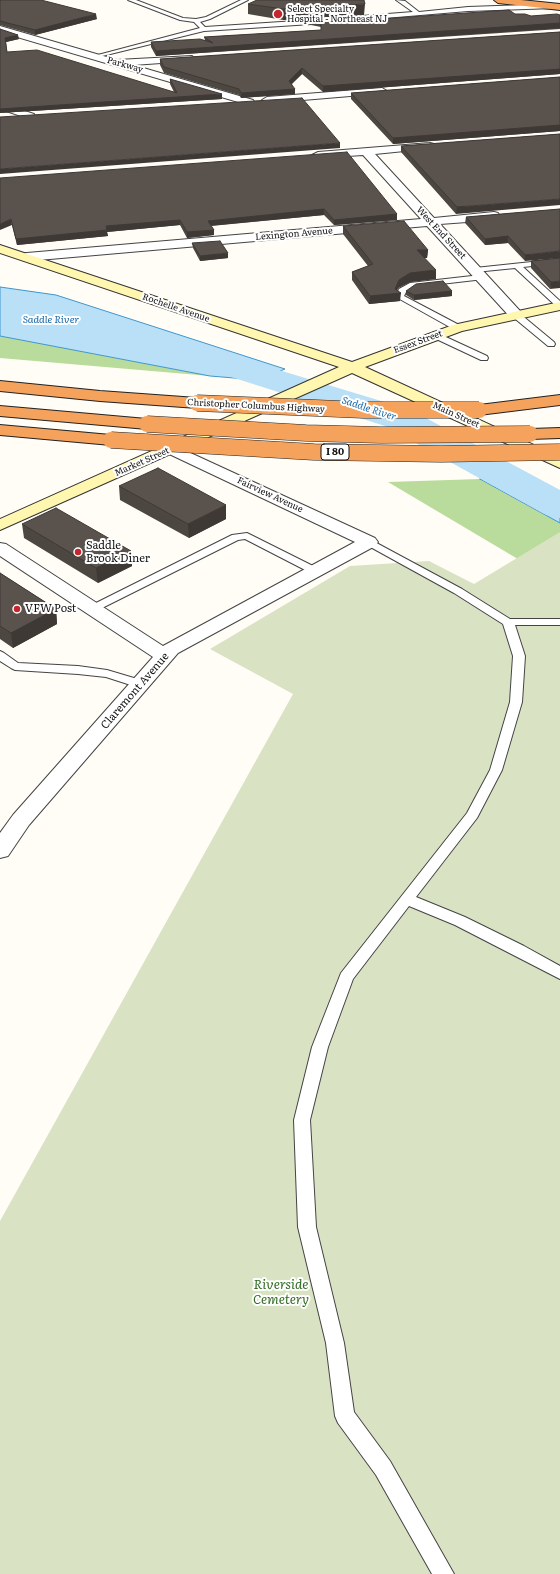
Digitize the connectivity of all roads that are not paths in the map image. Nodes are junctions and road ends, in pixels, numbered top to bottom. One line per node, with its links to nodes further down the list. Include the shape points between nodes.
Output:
1 (131, 0): 10 (lane, via 182,19)
2 (245, 0): 10 (lane)
3 (399, 0): 7 (lane)
4 (498, 0): 6 (highway)
5 (529, 0): 6 (highway)
6 (559, 5): 7 (lane)
7 (418, 13): 9 (lane)
8 (335, 20): 12 (lane)
9 (342, 20)
10 (196, 21): 12 (lane)
11 (0, 29): 13 (street, Parkway)
12 (204, 29): 13 (lane)
13 (96, 57): 15 (street, Parkway)
14 (198, 58): 15 (street)
15 (117, 63): 17 (street, Parkway)
16 (393, 91): 17 (street)
17 (249, 102): 18 (street)
18 (218, 104)
19 (0, 106): 20 (street, via 34,116)
20 (0, 118)
21 (444, 145): 22 (street)
22 (366, 151): 23 (street); 25 (street, West End Street)
23 (310, 155)
24 (507, 215): 25 (street, Lexington Avenue)
25 (431, 222): 27 (street, Lexington Avenue); 30 (street, West End Street)
26 (0, 249): 27 (street, Rochelle Avenue)
27 (27, 257): 37 (street, Rochelle Avenue)
28 (560, 262): 29 (lane)
29 (517, 266): 30 (lane); 31 (lane)
30 (478, 273): 32 (street, West End Street); 33 (lane, via 413,285 402,291 400,298)
31 (560, 306): 32 (street, Essex Street)
32 (516, 314): 33 (street, Essex Street); 35 (lane)
33 (458, 328): 34 (street, Essex Street)
34 (435, 335): 36 (lane); 37 (street, Essex Street)
35 (551, 344)
36 (484, 358)
37 (352, 367): 39 (street, Essex Street); 48 (street, Main Street)
38 (0, 386): 42 (highway, Christopher Columbus Highway, bridge, via 197,403 363,410)
39 (283, 398): 46 (street, Market Street)
40 (560, 400): 42 (highway)
41 (560, 408): 42 (highway, Christopher Columbus Highway)
42 (479, 410)
43 (0, 411): 45 (highway, I 80, bridge, via 147,424 306,433)
44 (0, 430): 47 (highway, I 80, bridge, via 111,440 314,452)
45 (560, 433)
46 (171, 449): 49 (street, Market Street); 50 (street, Fairview Avenue)
47 (560, 452)
48 (560, 463)
49 (0, 525)
50 (369, 542): 52 (street, Claremont Avenue); 54 (lane)
51 (0, 548): 53 (street)
52 (315, 571): 53 (lane, via 247,536 236,537); 57 (street, Claremont Avenue, via 171,649)
53 (92, 609): 57 (street)
54 (508, 622): 55 (lane); 60 (lane, via 519,656 516,702 496,770 472,815)
55 (560, 622)
56 (0, 655): 58 (lane, via 15,666 107,674)
57 (165, 656): 58 (street, Claremont Avenue)
58 (140, 684): 59 (street, Claremont Avenue)
59 (1, 846)
60 (407, 899): 61 (lane, via 520,950); 62 (lane, via 346,977 320,1047 302,1120 307,1227 335,1343 345,1416 384,1468)
61 (560, 973)
62 (444, 1574)

